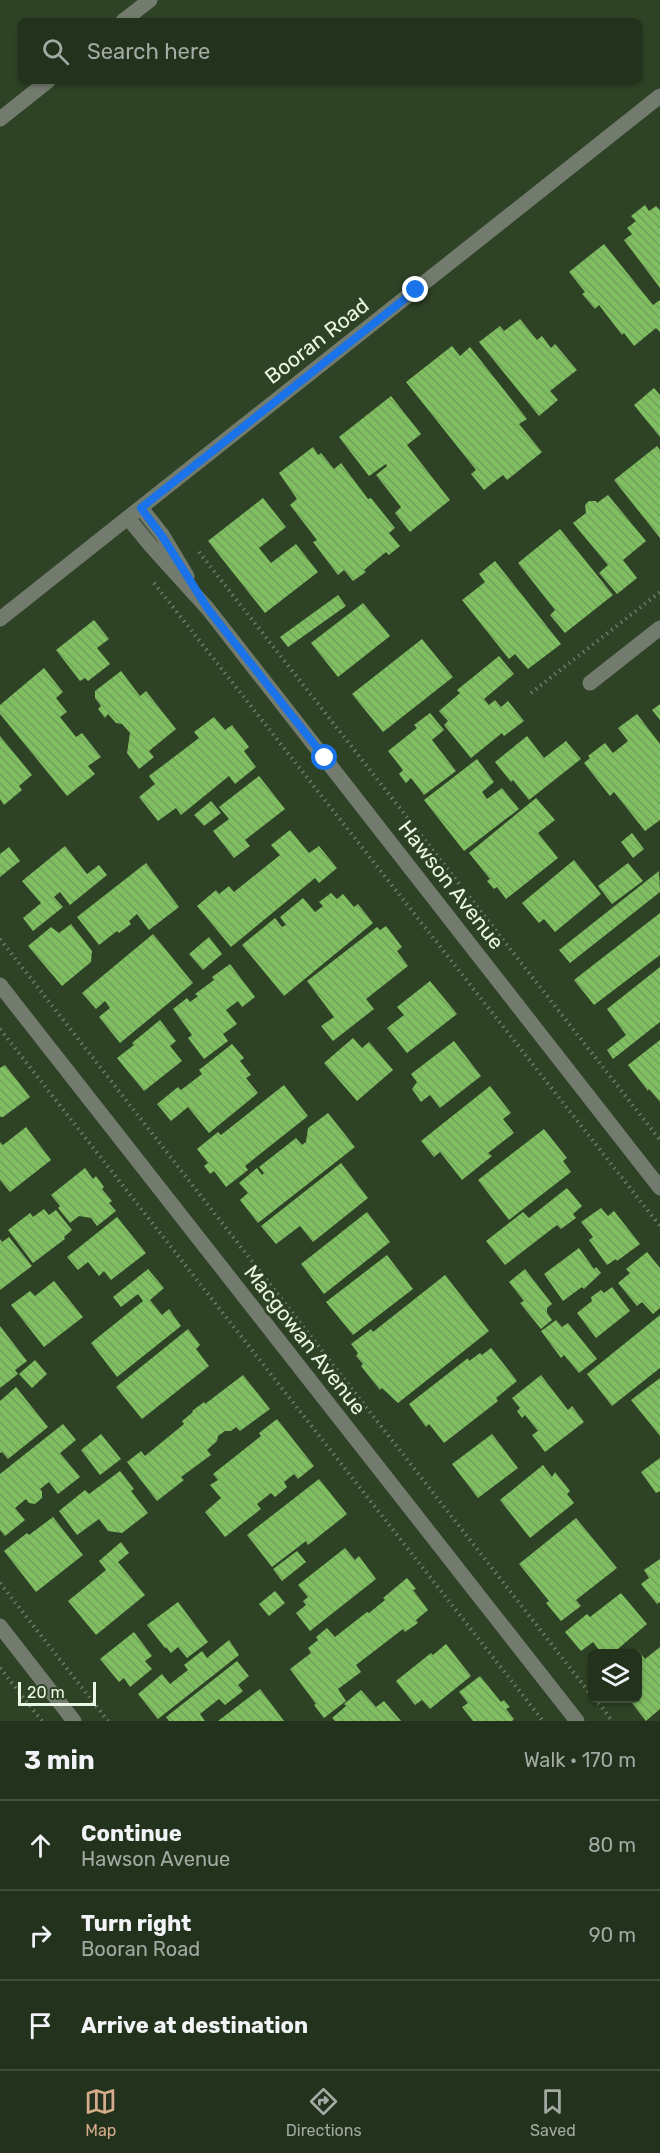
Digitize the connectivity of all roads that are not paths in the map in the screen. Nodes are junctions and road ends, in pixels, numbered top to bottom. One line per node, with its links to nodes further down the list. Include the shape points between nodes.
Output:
1 (150, 0): 2 (street)
2 (127, 18)
3 (44, 84): 5 (street)
4 (660, 96): 6 (street, Booran Road)
5 (0, 119)
6 (135, 513): 7 (street, Booran Road); 11 (street, Hawson Avenue, via 151,546 208,609)
7 (0, 619)
8 (660, 628): 9 (street)
9 (590, 683)
10 (0, 986): 14 (street, Macgowan Avenue)
11 (660, 1188)
12 (0, 1626): 13 (street)
13 (74, 1721)
14 (578, 1721)

